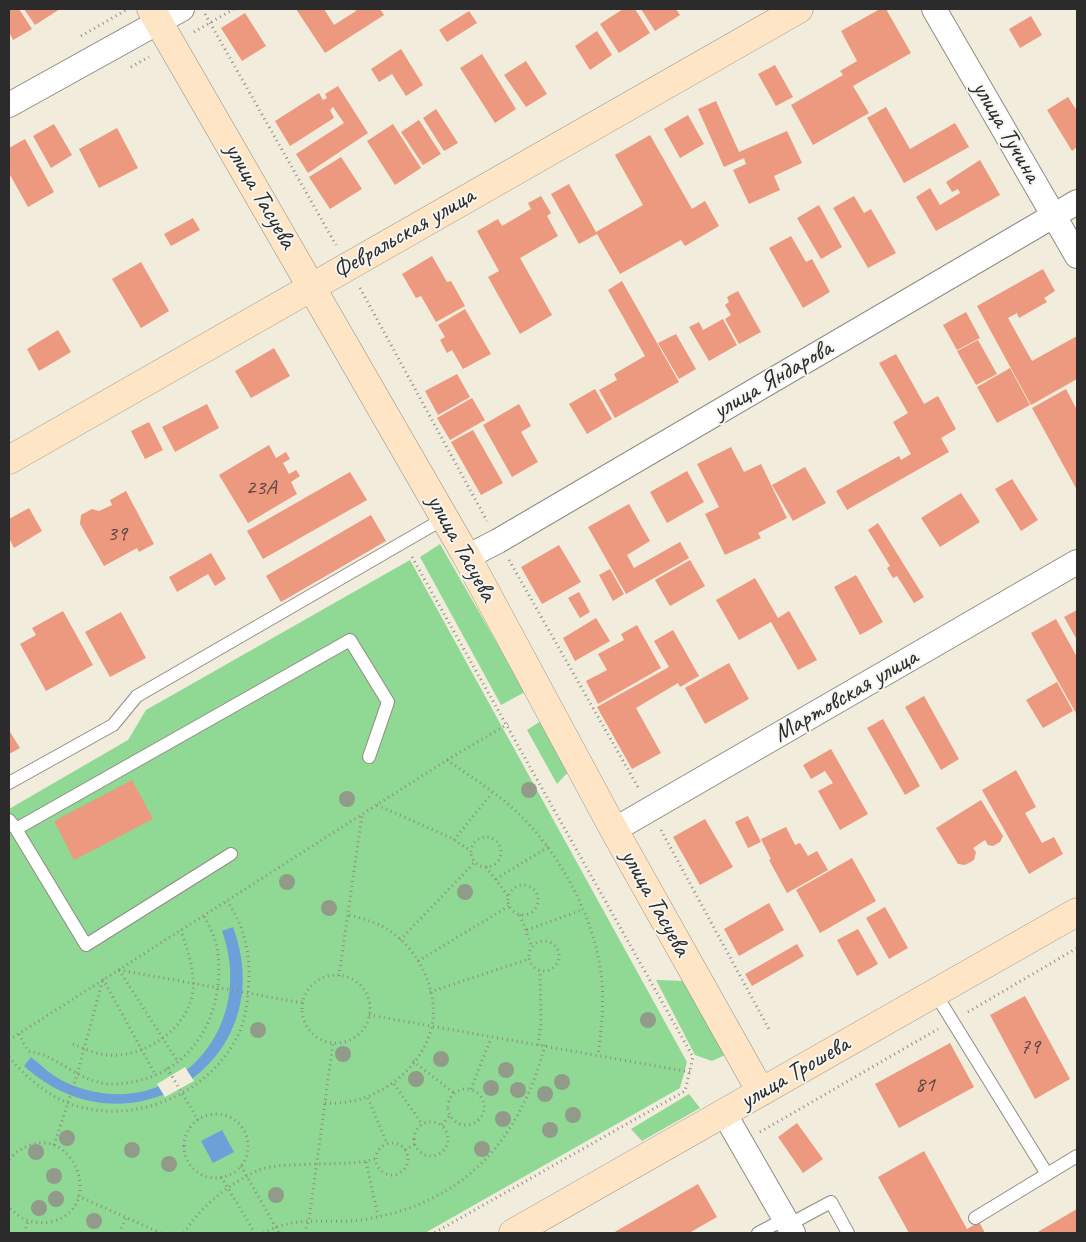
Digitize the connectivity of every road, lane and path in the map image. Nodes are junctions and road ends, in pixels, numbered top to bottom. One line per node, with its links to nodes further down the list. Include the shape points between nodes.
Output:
1 (182, 9): 4 (street)
2 (799, 9): 9 (street, Февральская улица)
3 (934, 9): 7 (street, улица Тучина)
4 (155, 16): 5 (street); 9 (street, улица Тасуева)
5 (9, 105)
6 (1077, 202): 7 (street, улица Яндарова)
7 (1054, 216): 8 (street, улица Тучина); 12 (street, улица Яндарова)
8 (1077, 256)
9 (312, 287): 10 (street, Февральская улица); 11 (street, улица Тасуева)
10 (9, 460)
11 (445, 518): 12 (street, улица Тасуева); 18 (lane, via 137,696 112,725)
12 (467, 557): 23 (street, улица Тасуева)
13 (402, 559): 15 (path, via 411,555)
14 (1077, 562): 23 (street, Мартовская улица)
15 (508, 724): 17 (path); 74 (path, via 693,1057)
16 (369, 758): 22 (lane, via 388,702 350,640)
17 (447, 760): 19 (path); 20 (path)
18 (9, 783)
19 (492, 793): 24 (path); 25 (path, via 519,813)
20 (377, 805): 21 (path); 24 (path)
21 (362, 814): 32 (path); 38 (path)
22 (12, 825): 27 (lane, via 86,945)
23 (614, 830): 79 (street, улица Тасуева)
24 (454, 840): 26 (path)
25 (548, 847): 30 (path); 34 (path, via 567,876)
26 (471, 851): 28 (path); 29 (path, via 476,840 481,838 487,837 498,843 499,859)
27 (231, 854)
28 (474, 862): 29 (path); 41 (path)
29 (486, 867): 30 (path)
30 (496, 879): 31 (path)
31 (508, 896): 33 (path); 36 (path, via 518,885 524,884 535,890 536,907 527,914)
32 (227, 901): 37 (path); 53 (path, via 245,942 249,962)
33 (509, 906): 36 (path); 45 (path)
34 (582, 910): 40 (path); 69 (path, via 592,934 602,982)
35 (1077, 912): 54 (street, улица Трошева)
36 (520, 914): 40 (path)
37 (204, 915): 39 (path); 51 (path, via 216,945)
38 (348, 915): 41 (path, via 368,920); 48 (path)
39 (180, 930): 46 (path); 50 (path, via 193,968)
40 (527, 930): 42 (path)
41 (400, 940): 45 (path)
42 (532, 947): 44 (path); 47 (path, via 546,941 559,951 560,957 554,968)
43 (1077, 948): 57 (path)
44 (530, 959): 47 (path); 52 (path)
45 (418, 961): 52 (path)
46 (118, 970): 49 (path); 50 (path); 60 (path)
47 (540, 970): 65 (path)
48 (339, 976): 55 (path, via 314,983); 56 (path, via 355,980 362,988 368,997)
49 (103, 979): 59 (path); 67 (path); 68 (path)
50 (193, 984): 51 (path); 60 (path, via 183,1015)
51 (217, 988): 53 (path); 72 (path, via 216,1004 201,1038)
52 (430, 992): 58 (path)
53 (247, 993): 55 (path); 80 (path, via 247,1011 228,1052 216,1067)
54 (935, 993): 57 (lane); 79 (street, улица Трошева)
55 (303, 1003): 63 (path, via 302,1013 313,1034)
56 (369, 1015): 58 (path); 63 (path, via 364,1029 355,1037)
57 (954, 1020): 90 (path); 101 (lane)
58 (431, 1026): 61 (path); 71 (path, via 424,1046)
59 (19, 1034): 62 (path); 76 (path, via 28,1051 49,1057)
60 (163, 1037): 68 (path); 72 (path)
61 (491, 1038): 65 (path); 78 (path)
62 (9, 1040)
63 (333, 1043): 84 (path)
64 (73, 1044): 67 (path)
65 (538, 1045): 66 (path)
66 (545, 1046): 69 (path); 107 (path, via 537,1077 521,1111 480,1166 460,1183 418,1205)
67 (85, 1049): 68 (path, via 106,1055); 76 (path)
68 (142, 1049): 75 (path)
69 (598, 1055): 74 (path)
70 (9, 1057): 83 (path, via 34,1083)
71 (413, 1061): 77 (path); 81 (path)
72 (178, 1062): 73 (path)
73 (167, 1068): 75 (path); 80 (path)
74 (690, 1072): 122 (path, via 685,1091)
75 (155, 1074): 76 (path, via 111,1084)
76 (76, 1077): 83 (path)
77 (394, 1084): 82 (path); 88 (path)
78 (471, 1089): 81 (path); 86 (path, via 484,1100 481,1118 465,1125)
79 (761, 1092): 85 (street, улица Трошева)
80 (181, 1093): 83 (path, via 145,1108 113,1112); 87 (path)
81 (454, 1093): 86 (path, via 448,1103)
82 (368, 1098): 84 (path); 91 (path)
83 (68, 1102): 93 (path)
84 (325, 1103): 99 (path)
85 (724, 1113): 112 (street); 123 (street, улица Трошева)
86 (450, 1116): 89 (path)
87 (198, 1120): 100 (path, via 217,1114 236,1121 247,1138 248,1148); 102 (path, via 185,1137 186,1158 200,1174)
88 (422, 1124): 89 (path, via 433,1121); 92 (path, via 415,1133)
89 (442, 1125): 92 (path, via 449,1136 443,1152 427,1156)
90 (757, 1134)
91 (387, 1144): 94 (path, via 397,1144); 96 (path)
92 (415, 1144): 94 (path)
93 (54, 1145): 97 (path, via 30,1145); 105 (path, via 75,1163 80,1176)
94 (405, 1150): 96 (path, via 408,1165 396,1175 381,1171)
95 (1077, 1156): 101 (lane)
96 (377, 1158): 98 (path)
97 (9, 1159)
98 (366, 1162): 99 (path); 107 (path)
99 (316, 1164): 103 (path, via 261,1170); 110 (path)
100 (241, 1166): 102 (path); 103 (path)
101 (1047, 1174): 109 (lane)
102 (221, 1177): 104 (path)
103 (247, 1177): 104 (path); 113 (path)
104 (228, 1188): 117 (path); 118 (path)
105 (78, 1196): 108 (path); 111 (path, via 67,1214 55,1221)
106 (9, 1207): 111 (path)
107 (378, 1216): 110 (path, via 365,1220)
108 (126, 1218): 115 (path); 116 (path)
109 (975, 1218)
110 (309, 1220): 113 (path); 121 (path)
111 (28, 1221): 114 (path)
112 (789, 1226): 124 (lane); 125 (lane, via 831,1202)
113 (276, 1227): 119 (path); 120 (path)
114 (24, 1233)
115 (118, 1233)
116 (161, 1233)
117 (184, 1233)
118 (255, 1233)
119 (263, 1233)
120 (279, 1233)
121 (304, 1233)
122 (434, 1233)
123 (514, 1233)
124 (758, 1233)
125 (848, 1233)

